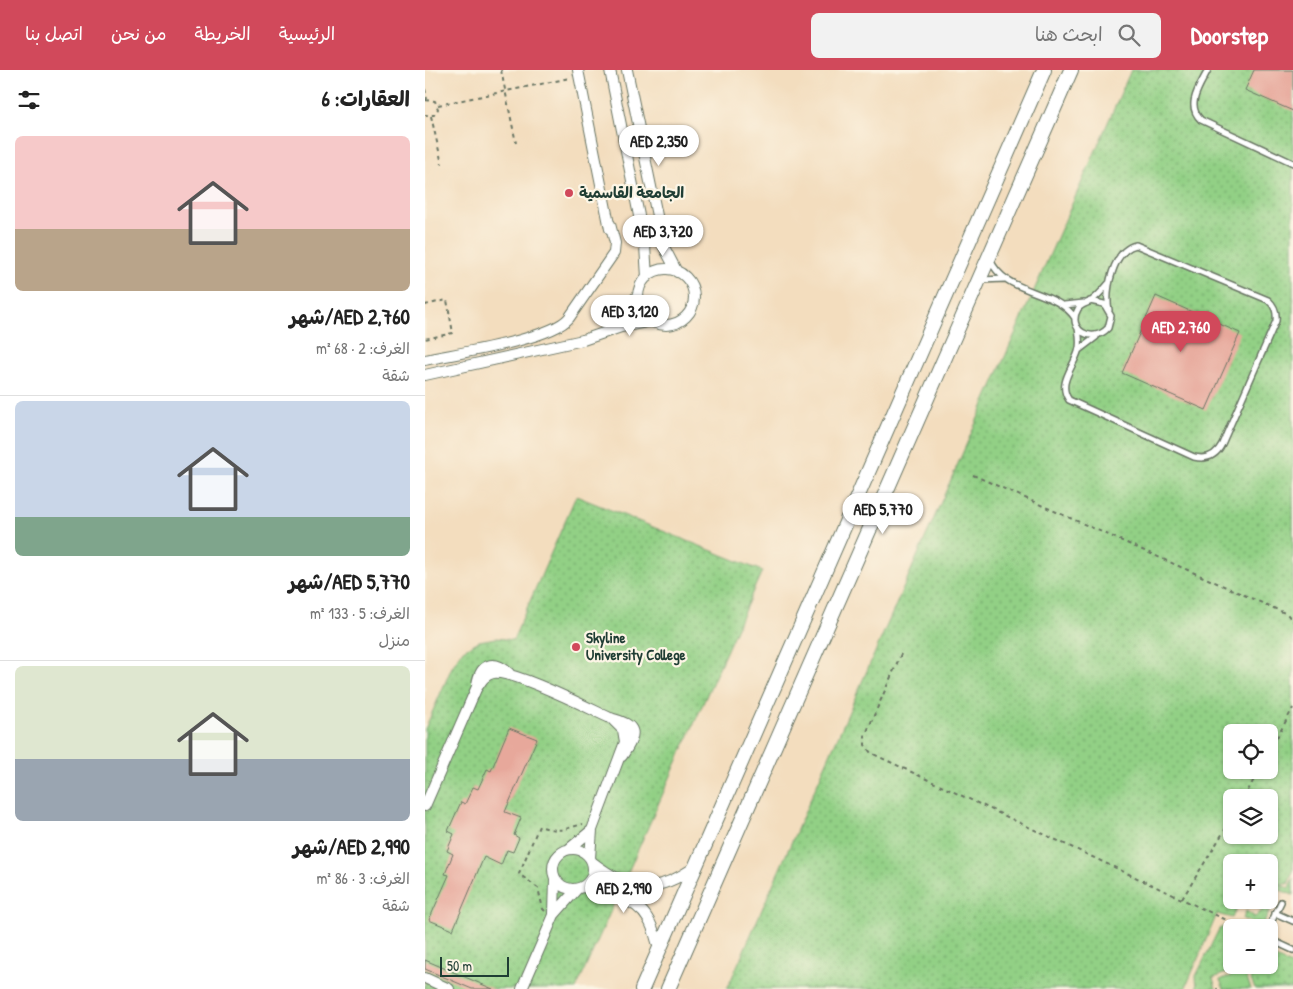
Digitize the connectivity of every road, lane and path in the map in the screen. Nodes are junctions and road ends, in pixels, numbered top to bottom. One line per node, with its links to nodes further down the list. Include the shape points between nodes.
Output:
1 (501, 70): 9 (path)
2 (610, 70): 19 (street, via 645,246)
3 (627, 70): 18 (street, via 663,245)
4 (1044, 70): 48 (street)
5 (1071, 70): 17 (street)
6 (1208, 70): 15 (lane, via 1194,98 1196,116)
7 (579, 73): 9 (path); 36 (street, via 615,248 612,258 560,326 537,336)
8 (425, 89): 10 (path)
9 (505, 91): 11 (path); 14 (path)
10 (426, 100): 11 (path, via 433,99)
11 (438, 105): 13 (path, via 437,112)
12 (425, 115): 13 (path)
13 (431, 116): 16 (path)
14 (516, 143)
15 (1293, 163)
16 (442, 164)
17 (989, 256): 20 (lane); 21 (street)
18 (677, 272): 19 (street, via 661,270); 30 (street, via 692,288 691,310 673,323)
19 (647, 277): 23 (street)
20 (1005, 279): 21 (lane); 27 (lane)
21 (979, 280): 65 (street)
22 (1108, 284): 24 (lane); 28 (lane); 35 (lane, via 1121,254 1136,245 1273,304 1276,321 1219,450 1208,458 1194,456 1069,400 1065,383)
23 (638, 295): 30 (street, via 643,312); 32 (street)
24 (1090, 301): 25 (lane); 28 (lane, via 1104,304)
25 (1083, 303): 27 (lane); 29 (lane)
26 (425, 304): 34 (path, via 447,300 453,333)
27 (1064, 305): 29 (lane)
28 (1109, 310): 33 (lane, via 1110,322 1104,333)
29 (1075, 318): 31 (lane)
30 (651, 321): 32 (street)
31 (1078, 328): 33 (lane, via 1087,335); 35 (lane)
32 (603, 334): 37 (street)
33 (1098, 336): 35 (lane)
34 (425, 339)
35 (1079, 350)
36 (425, 360)
37 (425, 375)
38 (973, 475): 39 (path, via 1287,614)
39 (1293, 621)
40 (901, 654): 51 (path, via 865,736 865,744 871,753)
41 (1293, 708): 42 (path)
42 (1278, 736)
43 (425, 806): 44 (street, via 476,689 488,675 511,674 610,718 623,730 621,756)
44 (592, 829): 46 (street); 47 (street); 54 (path, via 582,823 557,831 539,826 519,874 538,888 543,909)
45 (1223, 833): 51 (path)
46 (569, 849): 47 (street, via 581,850); 49 (street, via 559,854 553,863)
47 (591, 860): 48 (street, via 612,876 645,887 669,883); 50 (street, via 591,879)
48 (696, 866): 59 (street)
49 (555, 879): 50 (street, via 564,887); 54 (street)
50 (579, 888): 54 (street); 59 (street, via 616,896 641,911 649,919)
51 (1182, 899): 55 (path)
52 (1281, 902): 53 (lane)
53 (1275, 913): 56 (lane); 57 (lane)
54 (553, 916): 63 (street)
55 (1227, 919)
56 (1272, 919)
57 (1293, 921)
58 (1278, 944): 60 (lane)
59 (659, 949): 64 (street)
60 (1293, 950)
61 (425, 978): 62 (street)
62 (449, 989)
63 (522, 989)
64 (641, 989)
65 (668, 989)

